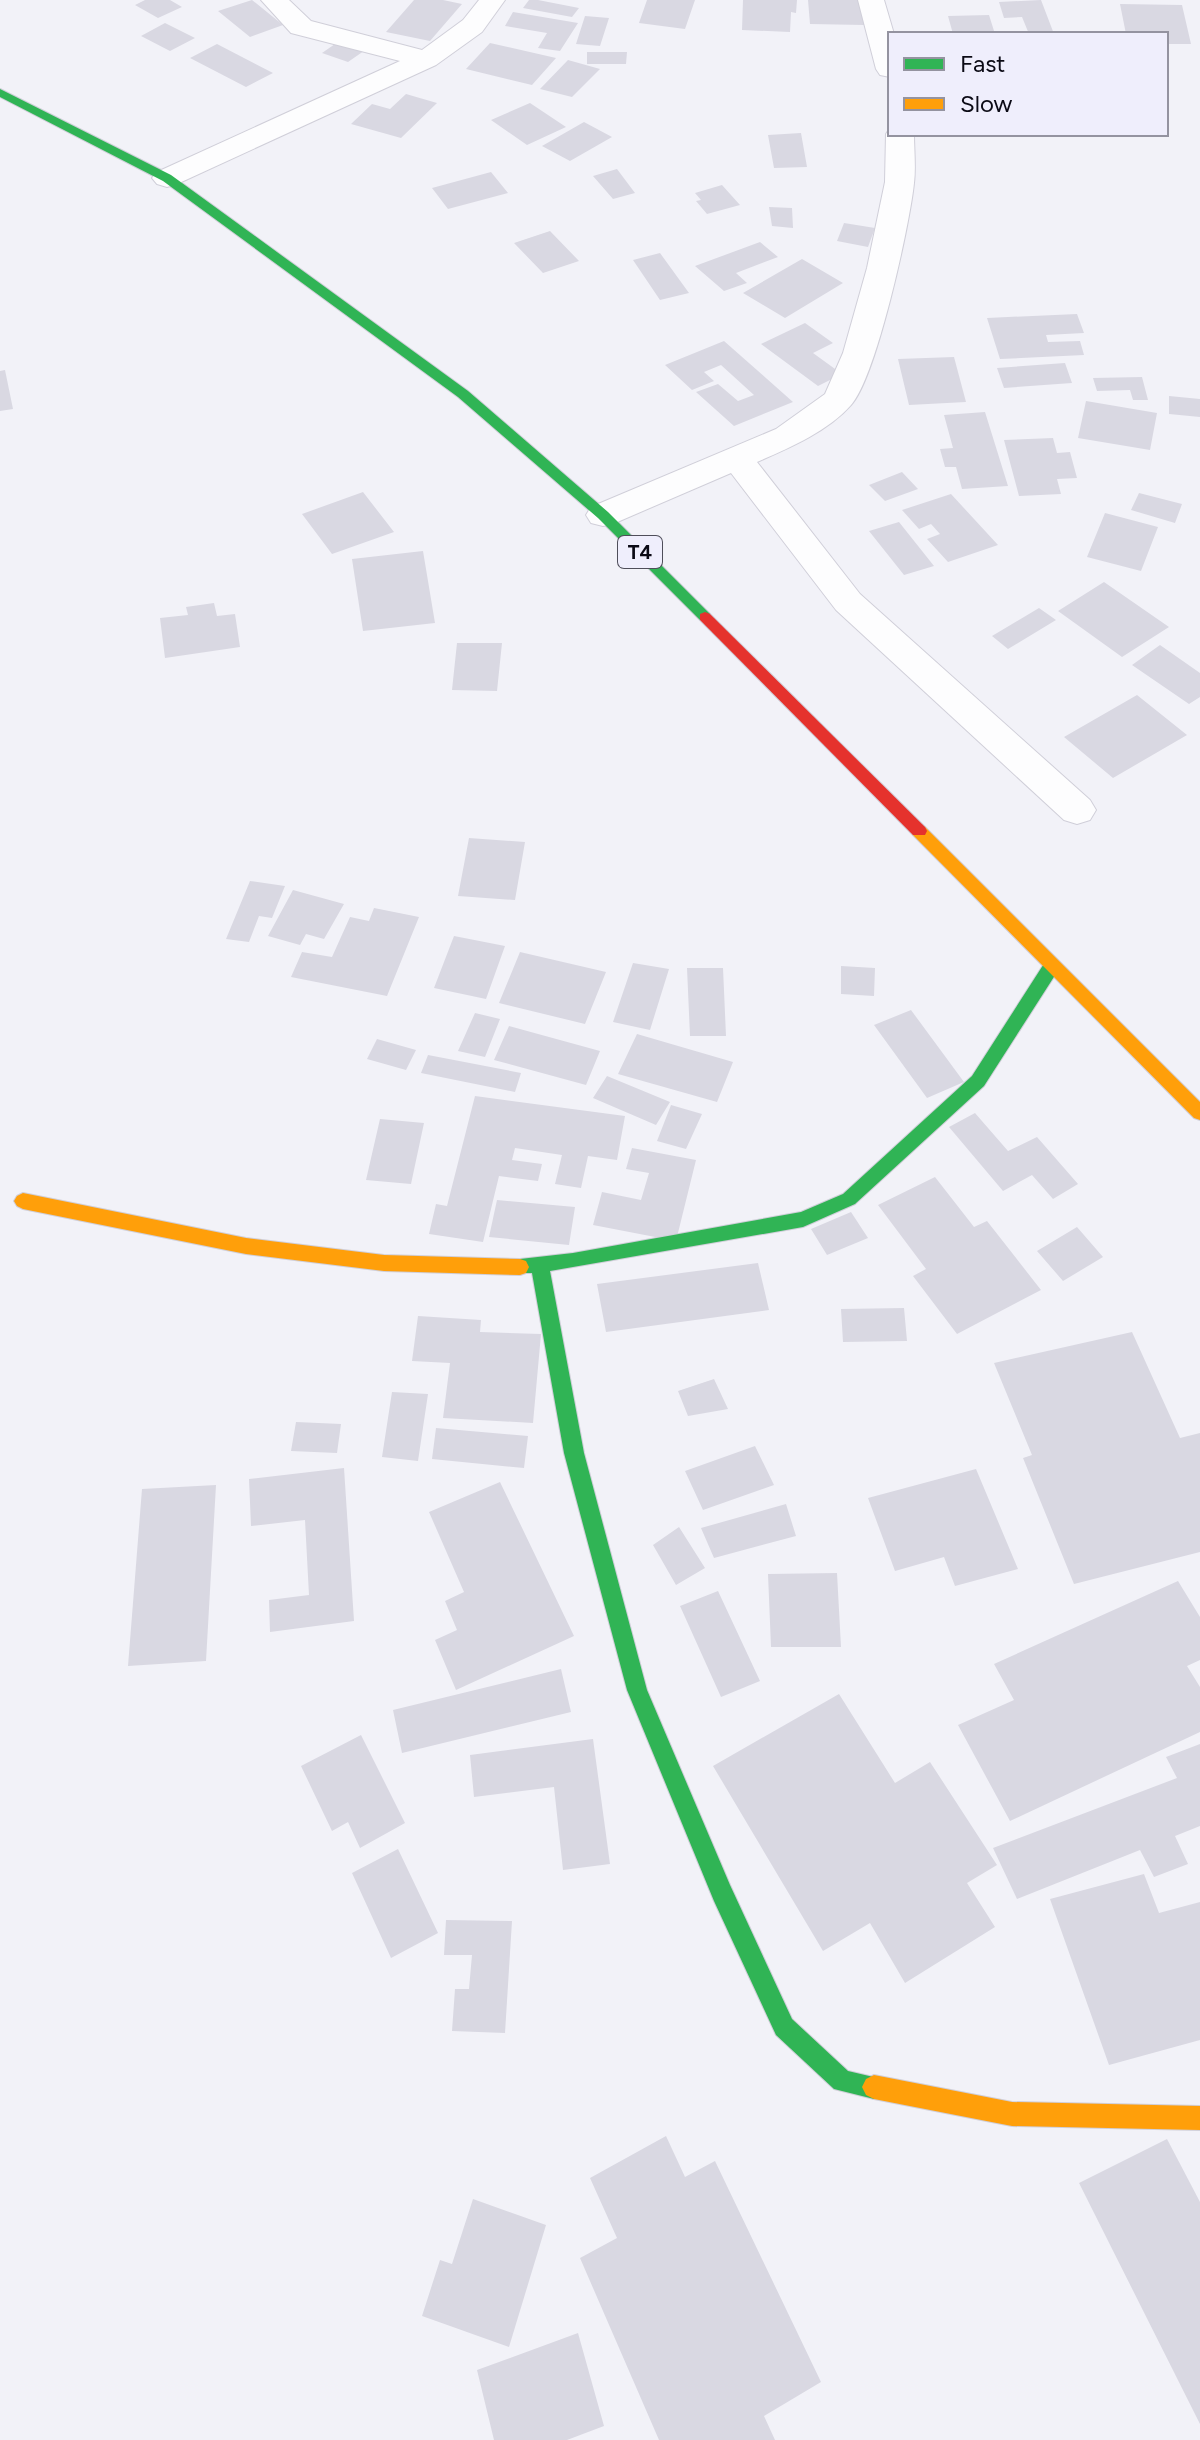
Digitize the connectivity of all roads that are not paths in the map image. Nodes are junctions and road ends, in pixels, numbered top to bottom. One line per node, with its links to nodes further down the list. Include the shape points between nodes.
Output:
1 (274, 0): 4 (street, via 301,27)
2 (492, 0): 4 (street, via 463,33)
3 (871, 0): 5 (street)
4 (426, 59): 8 (street)
5 (888, 62)
6 (0, 92): 8 (main road, T4)
7 (900, 136): 9 (street, via 900,182 848,382 839,399 788,436)
8 (167, 178): 10 (main road, T4, via 463,394)
9 (736, 457): 10 (street); 11 (street, via 848,602)
10 (603, 515): 12 (main road, T4)
11 (1077, 810)
12 (1053, 964): 13 (main road, T4); 15 (main road, via 978,1081 849,1199 803,1219)
13 (1200, 1113)
14 (23, 1201): 15 (main road, via 246,1246 384,1263 504,1269)
15 (540, 1265): 16 (main road, via 574,1453 637,1690 784,2027 842,2081 1012,2114)
16 (1200, 2118)

